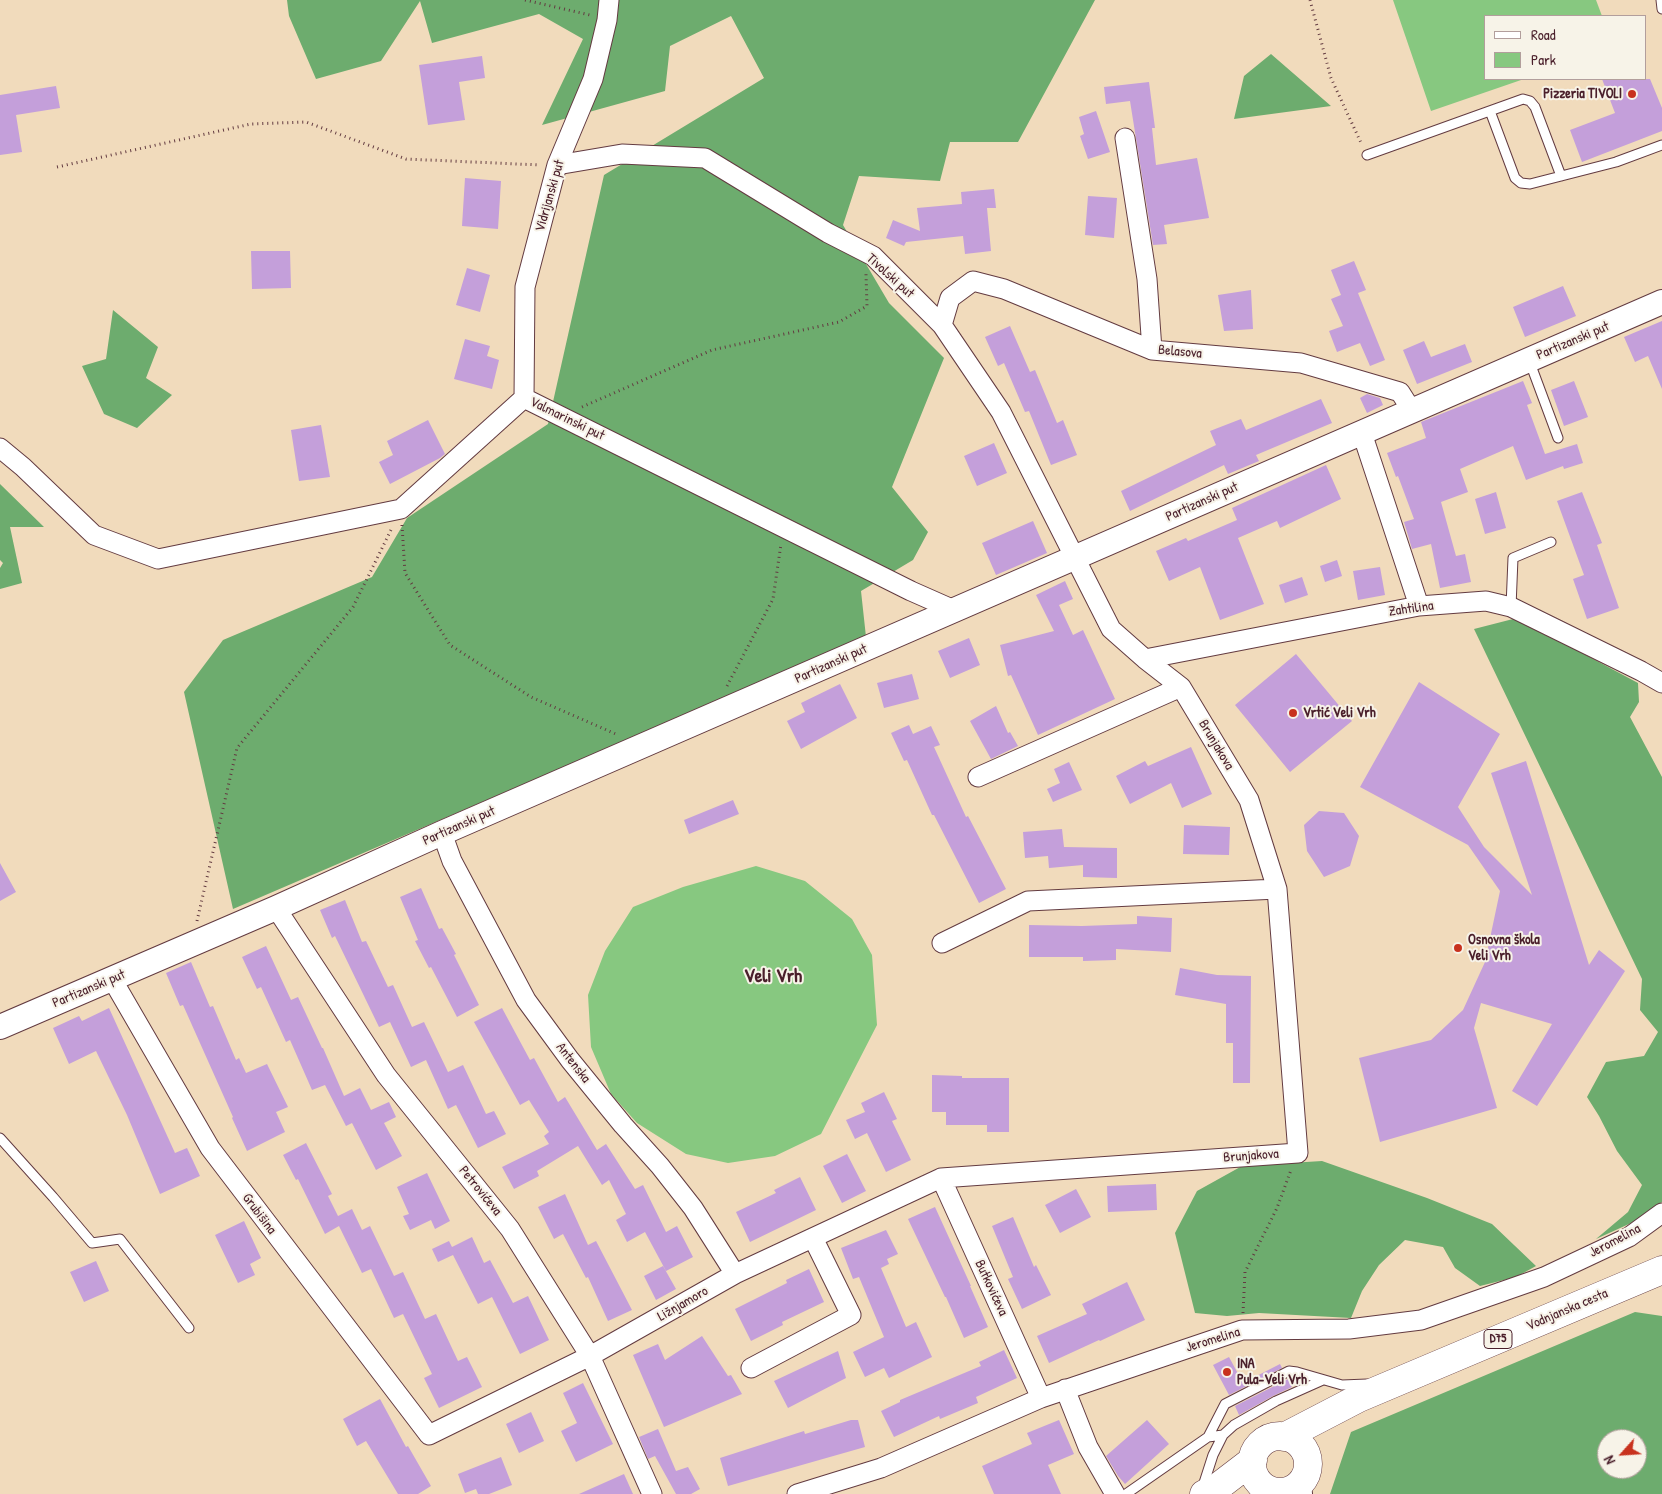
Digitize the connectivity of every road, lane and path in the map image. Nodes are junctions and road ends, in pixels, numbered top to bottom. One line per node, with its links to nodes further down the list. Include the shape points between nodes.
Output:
1 (525, 0): 6 (path)
2 (609, 0): 6 (street, Vidrijanski put)
3 (1310, 0): 10 (path, via 1331,78)
4 (1661, 0): 5 (lane)
5 (1662, 9)
6 (607, 20): 11 (street, Vidrijanski put, via 592,79)
7 (1490, 111): 10 (lane); 13 (lane, via 1520,183 1530,184); 13 (lane, via 1523,99 1530,101)
8 (1125, 138): 17 (street, via 1147,279)
9 (1662, 145): 13 (lane, via 1616,162)
10 (1367, 155)
11 (557, 166): 12 (path, via 406,159 306,122 251,124); 14 (street, Tivolski put, via 622,154 705,158 828,233); 19 (street, Vidrijanski put, via 525,287)
12 (57, 167)
13 (1562, 176)
14 (866, 252): 16 (street, Tivolski put); 21 (path, via 867,306 839,322 712,350)
15 (1662, 302): 18 (street, Partizanski put)
16 (942, 325): 17 (street, Belasova, via 950,298 972,281 1004,289); 28 (street, Tivolski put, via 1001,412)
17 (1152, 350): 20 (street, Belasova, via 1301,363 1400,392)
18 (1529, 360): 20 (street, Partizanski put); 23 (lane)
19 (524, 398): 21 (street, Valmarinski put); 25 (street, Valmarinski put)
20 (1412, 411): 22 (street, Partizanski put)
21 (561, 416): 26 (street, Valmarinski put)
22 (1362, 432): 28 (street, Partizanski put); 29 (street)
23 (1558, 438)
24 (0, 448): 25 (street, via 23,466 94,536 158,559)
25 (401, 509): 36 (path, via 405,574 450,645 531,697); 41 (path, via 353,607 237,748)
26 (783, 527): 31 (street, Valmarinski put); 35 (path, via 773,599)
27 (1551, 542): 30 (lane, via 1512,558)
28 (1074, 558): 31 (street, Partizanski put); 32 (street, Brunjakova, via 1112,630)
29 (1419, 606): 30 (street, Zahtilina, via 1486,601); 32 (street, Zahtilina)
30 (1511, 607): 33 (street, Zahtilina)
31 (954, 610): 35 (street, Partizanski put)
32 (1145, 659): 34 (street, Brunjakova)
33 (1662, 683)
34 (1181, 686): 37 (street); 39 (street, Brunjakova, via 1249,800)
35 (712, 716): 36 (street, Partizanski put)
36 (643, 746): 38 (street, Partizanski put)
37 (978, 777)
38 (442, 833): 40 (street, Partizanski put); 51 (street, Antenska, via 452,861 526,1000 570,1060 693,1208)
39 (1277, 890): 42 (street, via 1028,901); 46 (street, Brunjakova)
40 (276, 908): 41 (street, Partizanski put); 54 (street, Petrovićeva, via 386,1075 510,1229)
41 (191, 944): 43 (street, Partizanski put)
42 (942, 944)
43 (112, 978): 44 (street, Partizanski put); 61 (street, Grubišina, via 210,1148)
44 (0, 1028)
45 (0, 1138): 52 (lane, via 92,1243 120,1239)
46 (1298, 1153): 47 (street, Brunjakova); 53 (path, via 1277,1208 1245,1272)
47 (940, 1178): 49 (street, Ližnjamoro); 59 (street, Butkovićeva)
48 (1662, 1213): 53 (street, Jeromelina, via 1629,1237 1544,1277 1421,1320 1348,1329)
49 (813, 1238): 51 (street, Ližnjamoro); 55 (street, via 851,1314)
50 (1662, 1270): 56 (main road, Vodnjanska cesta / D75)
51 (735, 1274): 54 (street, Ližnjamoro)
52 (189, 1328)
53 (1242, 1330): 58 (street, Jeromelina)
54 (590, 1356): 61 (street, Ližnjamoro); 69 (street, Petrovićeva)
55 (751, 1368)
56 (1402, 1379): 57 (lane, via 1364,1385 1342,1385); 60 (main road, Vodnjanska cesta / D75)
57 (1323, 1380): 62 (lane, via 1276,1401); 63 (lane, via 1289,1371 1225,1404)
58 (1065, 1389): 59 (street, Jeromelina); 71 (street, via 1088,1447)
59 (1040, 1398): 70 (street, Jeromelina, via 881,1468)
60 (1334, 1410): 64 (main road, Vodnjanska cesta / D75); 65 (main road)
61 (429, 1435)
62 (1223, 1435): 63 (lane); 68 (lane, via 1213,1455)
63 (1208, 1437): 72 (lane)
64 (1284, 1437): 65 (main road, via 1294,1440); 66 (main road, D75, via 1273,1437 1264,1442 1256,1450)
65 (1307, 1457): 67 (main road, via 1308,1468 1304,1478)
66 (1253, 1460): 67 (main road, via 1256,1478); 68 (main road, D75)
67 (1283, 1490): 68 (main road)
68 (1207, 1491)
69 (652, 1494)
70 (797, 1494)
71 (1115, 1494)
72 (1126, 1494)

